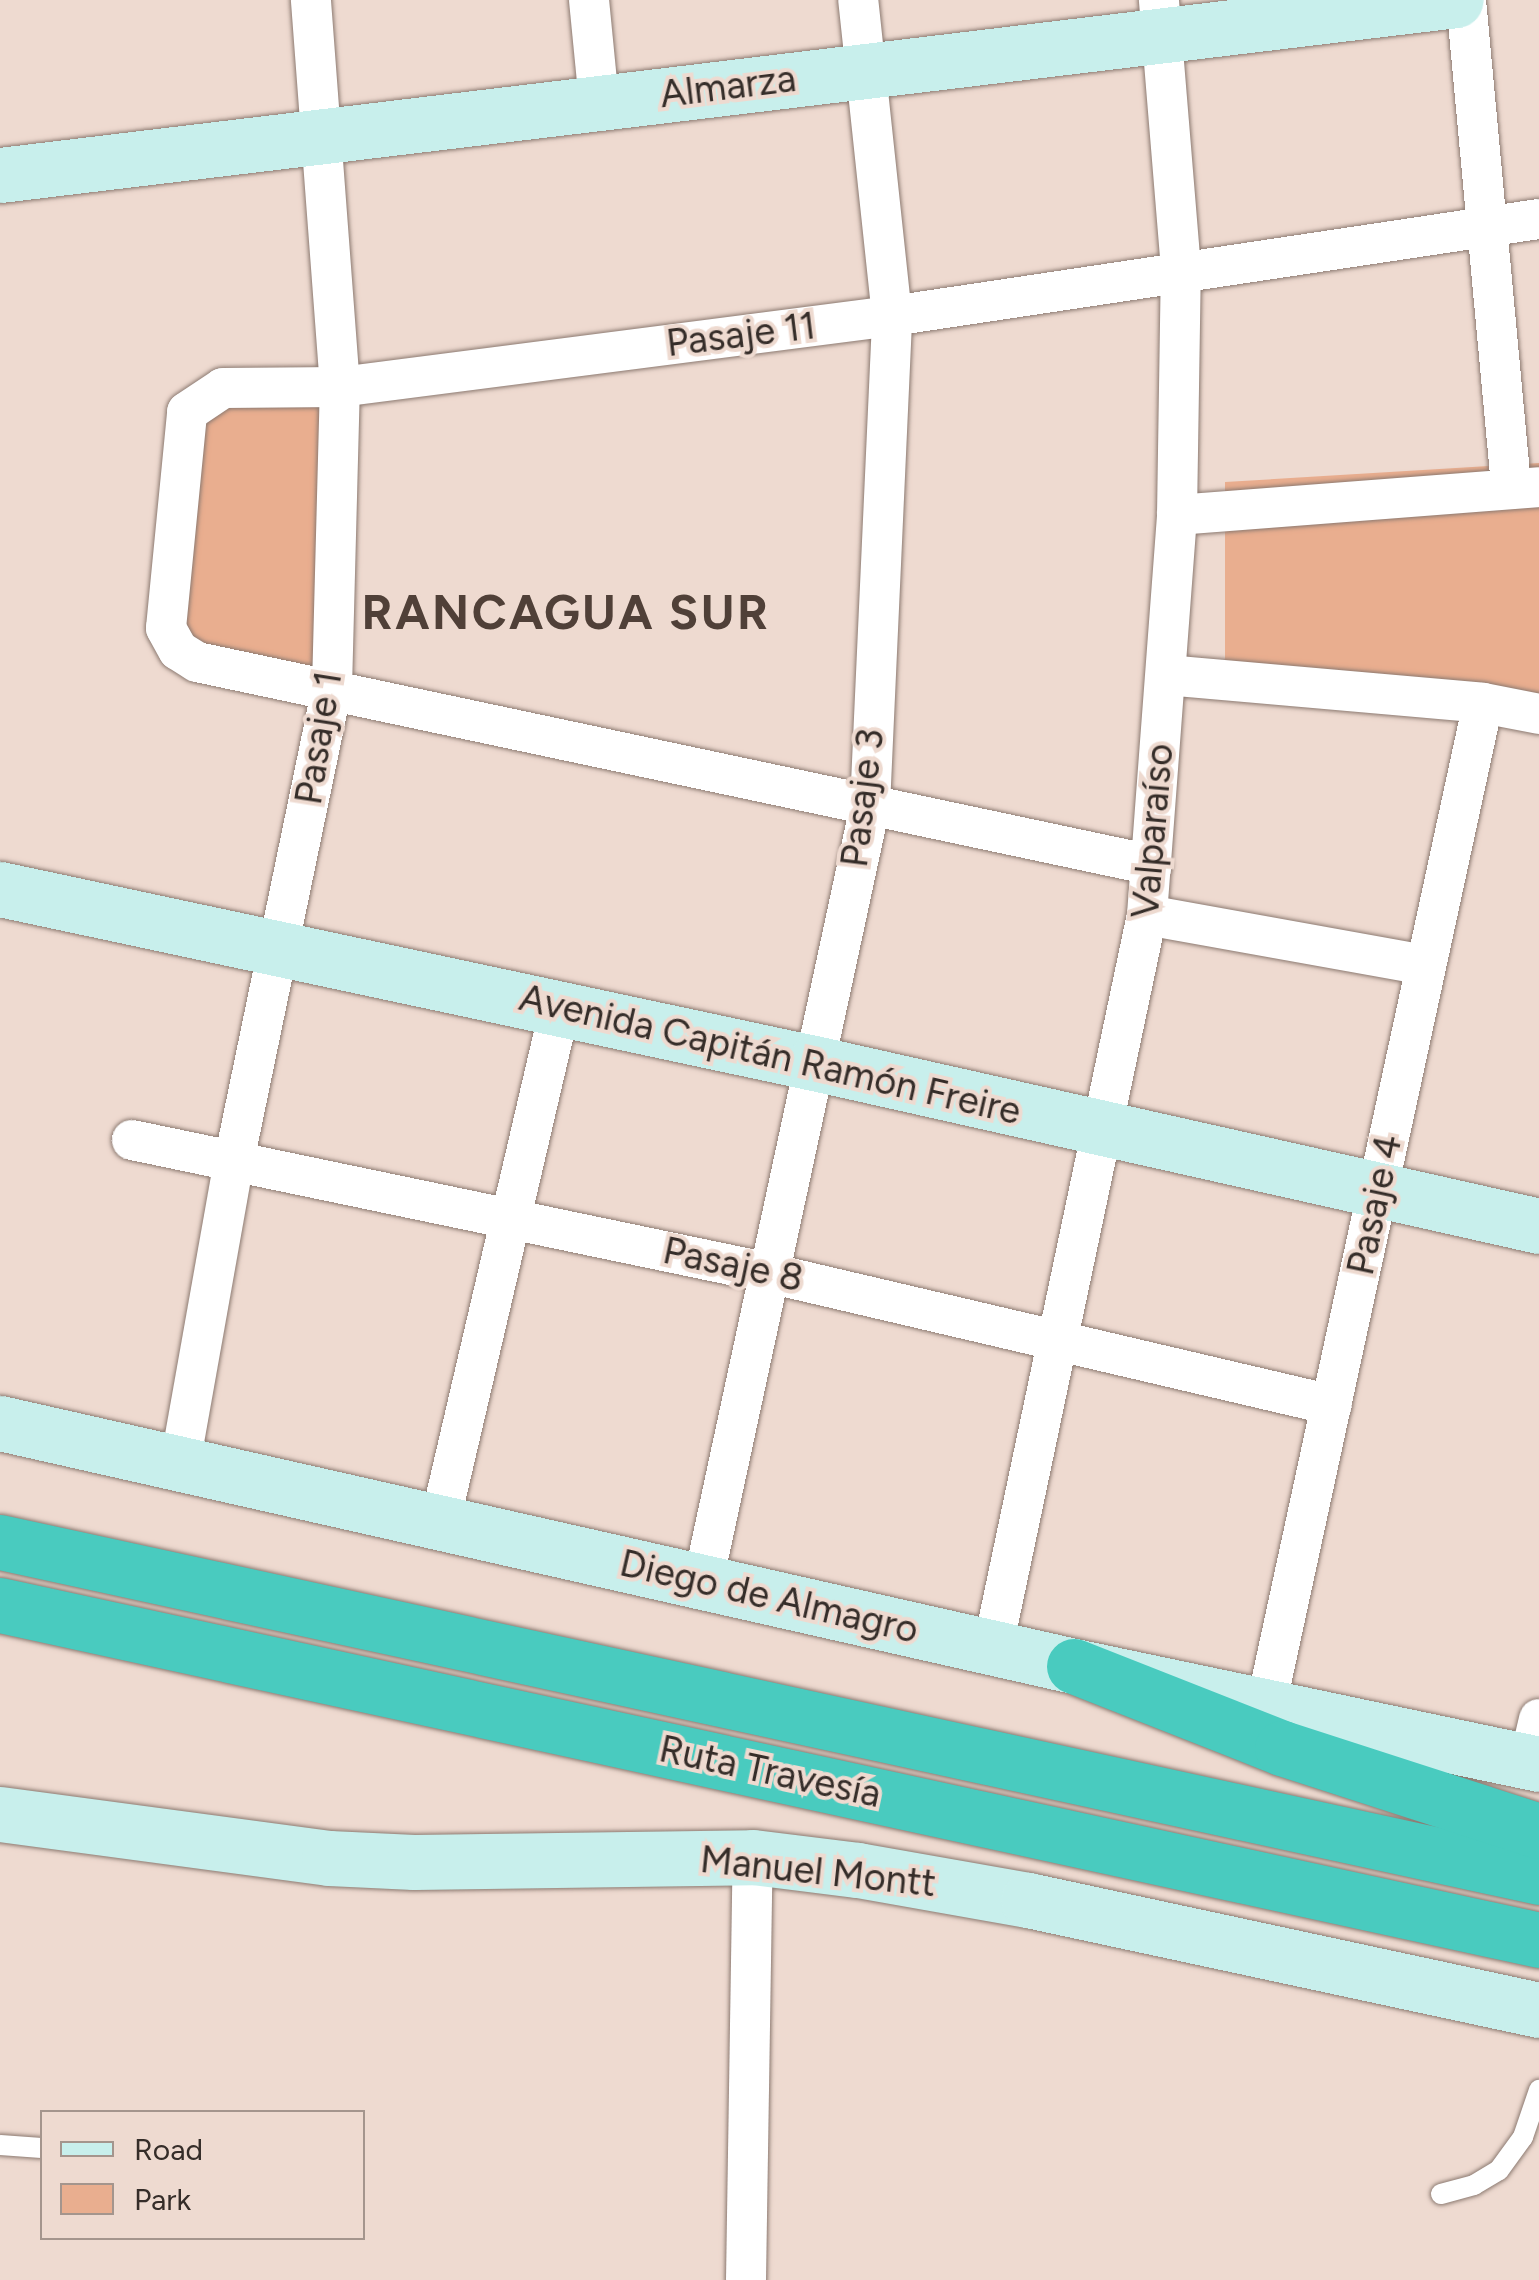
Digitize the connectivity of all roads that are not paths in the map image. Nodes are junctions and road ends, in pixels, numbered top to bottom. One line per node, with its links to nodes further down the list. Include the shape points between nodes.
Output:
1 (312, 0): 9 (street, Pasaje 1)
2 (589, 0): 8 (street)
3 (858, 0): 7 (street, Pasaje 3)
4 (1456, 0): 6 (main road, Almarza)
5 (1466, 0): 12 (street)
6 (1161, 17): 7 (main road, Almarza); 13 (street, Valparaíso)
7 (864, 71): 8 (main road, Almarza); 14 (street, Pasaje 3)
8 (599, 102): 9 (main road, Almarza)
9 (324, 136): 10 (main road, Almarza); 15 (street, Pasaje 1)
10 (0, 174)
11 (1539, 220): 12 (street, Pasaje 11)
12 (1484, 226): 13 (street, Pasaje 11); 16 (street)
13 (1181, 269): 14 (street, Pasaje 11); 17 (street, Valparaíso)
14 (892, 316): 15 (street, Pasaje 11); 22 (street, Pasaje 3)
15 (340, 386): 19 (street, Pasaje 1); 19 (street, Pasaje 11, via 222,388 187,412 166,628 178,650 197,662)
16 (1525, 488): 17 (street)
17 (1178, 514): 18 (street, Valparaíso)
18 (1166, 675): 20 (street); 23 (street, Valparaíso)
19 (332, 688): 22 (street); 26 (street, Pasaje 1)
20 (1483, 703): 21 (street); 27 (street, Pasaje 4)
21 (1539, 714)
22 (870, 806): 23 (street); 29 (street, Pasaje 3)
23 (1152, 865): 25 (street, Valparaíso)
24 (0, 889): 26 (main road, Avenida Capitán Ramón Freire)
25 (1148, 915): 27 (street); 30 (street, Valparaíso)
26 (281, 947): 28 (main road, Avenida Capitán Ramón Freire); 32 (street, Pasaje 1)
27 (1426, 965): 33 (street, Pasaje 4)
28 (560, 1007): 29 (main road, Avenida Capitán Ramón Freire); 34 (street)
29 (814, 1062): 30 (main road, Avenida Capitán Ramón Freire); 36 (street, Pasaje 3)
30 (1102, 1129): 33 (main road, Avenida Capitán Ramón Freire); 37 (street, Valparaíso)
31 (132, 1140): 32 (street, Pasaje 8)
32 (234, 1161): 34 (street, Pasaje 8); 40 (street, Pasaje 1)
33 (1378, 1190): 35 (main road, Avenida Capitán Ramón Freire); 38 (street, Pasaje 4)
34 (510, 1218): 36 (street, Pasaje 8); 41 (street)
35 (1539, 1226)
36 (769, 1272): 37 (street, Pasaje 8); 43 (street, Pasaje 3)
37 (1058, 1337): 38 (street, Pasaje 8); 45 (street, Valparaíso)
38 (1332, 1405): 47 (street, Pasaje 4)
39 (0, 1423): 40 (main road, Diego de Almagro)
40 (180, 1464): 41 (main road, Diego de Almagro)
41 (440, 1522): 43 (main road, Diego de Almagro)
42 (0, 1542): 52 (highway, Ruta Travesía)
43 (703, 1582): 45 (main road, Diego de Almagro)
44 (0, 1604): 53 (highway, Ruta Travesía)
45 (993, 1647): 46 (main road, Diego de Almagro)
46 (1074, 1666): 47 (main road, Diego de Almagro); 50 (highway, via 1282,1748)
47 (1266, 1706): 48 (main road, Diego de Almagro)
48 (1536, 1748)
49 (9, 1813): 51 (main road, Manuel Montt, via 329,1858)
50 (1539, 1831)
51 (754, 1857): 54 (main road, Manuel Montt, via 1028,1900); 59 (street)
52 (1539, 1877)
53 (1539, 1940)
54 (1539, 2010)
55 (1539, 2090): 58 (lane, via 1523,2137 1499,2170)
56 (0, 2146): 57 (lane)
57 (40, 2148)
58 (1441, 2194)
59 (746, 2280)

